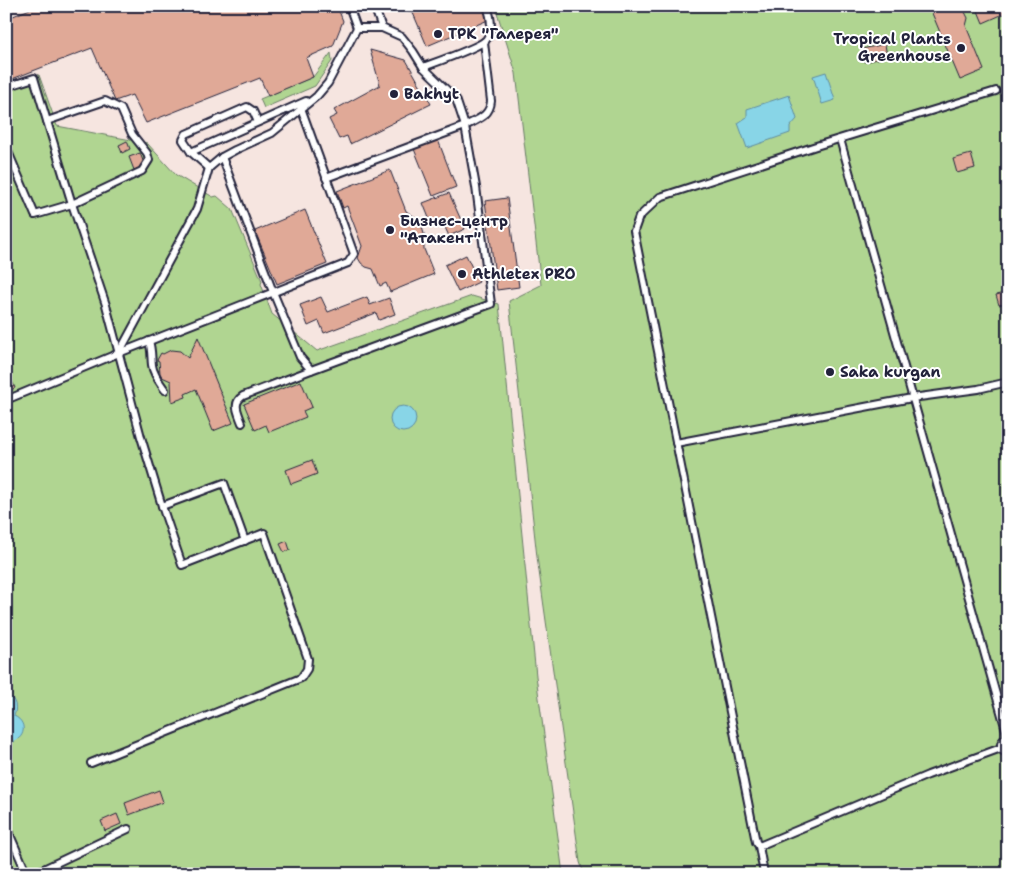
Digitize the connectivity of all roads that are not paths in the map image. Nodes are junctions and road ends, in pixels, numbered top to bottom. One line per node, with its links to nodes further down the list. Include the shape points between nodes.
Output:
1 (10, 6): 5 (lane)
2 (349, 6): 6 (lane)
3 (374, 6): 7 (lane)
4 (487, 6): 8 (lane, via 492,18 490,33)
5 (6, 8)
6 (356, 28): 7 (lane); 12 (lane, via 328,83)
7 (382, 28): 9 (lane, via 402,37)
8 (484, 42): 9 (lane); 16 (lane, via 490,109)
9 (423, 67): 16 (lane, via 456,99)
10 (6, 87): 14 (lane, via 34,78)
11 (996, 91): 17 (lane)
12 (317, 96): 13 (lane); 15 (lane)
13 (301, 108): 20 (lane, via 272,134); 22 (lane)
14 (47, 121): 23 (lane); 23 (lane, via 105,101 121,109 132,134 147,153 149,160 142,171)
15 (258, 122): 19 (lane); 19 (lane, via 252,108 244,108 186,134 183,140)
16 (465, 126): 22 (lane); 27 (lane, via 491,304)
17 (840, 139): 30 (lane); 33 (lane, via 660,197 638,217 634,231)
18 (6, 147): 23 (lane, via 36,215)
19 (190, 152): 21 (lane)
20 (222, 157): 21 (lane); 24 (lane)
21 (209, 168): 26 (lane, via 197,210)
22 (326, 178): 24 (lane, via 354,254 352,259)
23 (72, 204): 26 (lane)
24 (273, 292): 25 (lane); 27 (lane, via 300,356)
25 (149, 341): 26 (lane); 29 (lane, via 152,365)
26 (119, 353): 31 (lane); 34 (lane)
27 (311, 370): 32 (lane, via 237,400)
28 (1008, 382): 30 (lane)
29 (165, 390)
30 (912, 398): 33 (lane); 36 (lane)
31 (6, 400)
32 (242, 423)
33 (676, 444): 42 (lane)
34 (162, 506): 35 (lane, via 224,483); 35 (lane, via 182,565)
35 (245, 541): 39 (lane, via 264,533 306,648 307,669 301,678)
36 (1008, 737): 37 (lane, via 1002,741)
37 (1001, 748): 38 (lane); 42 (lane)
38 (1008, 753)
39 (92, 763)
40 (6, 826): 43 (lane)
41 (128, 829): 44 (lane)
42 (759, 846): 45 (lane)
43 (27, 874)
44 (33, 874)
45 (764, 874)

